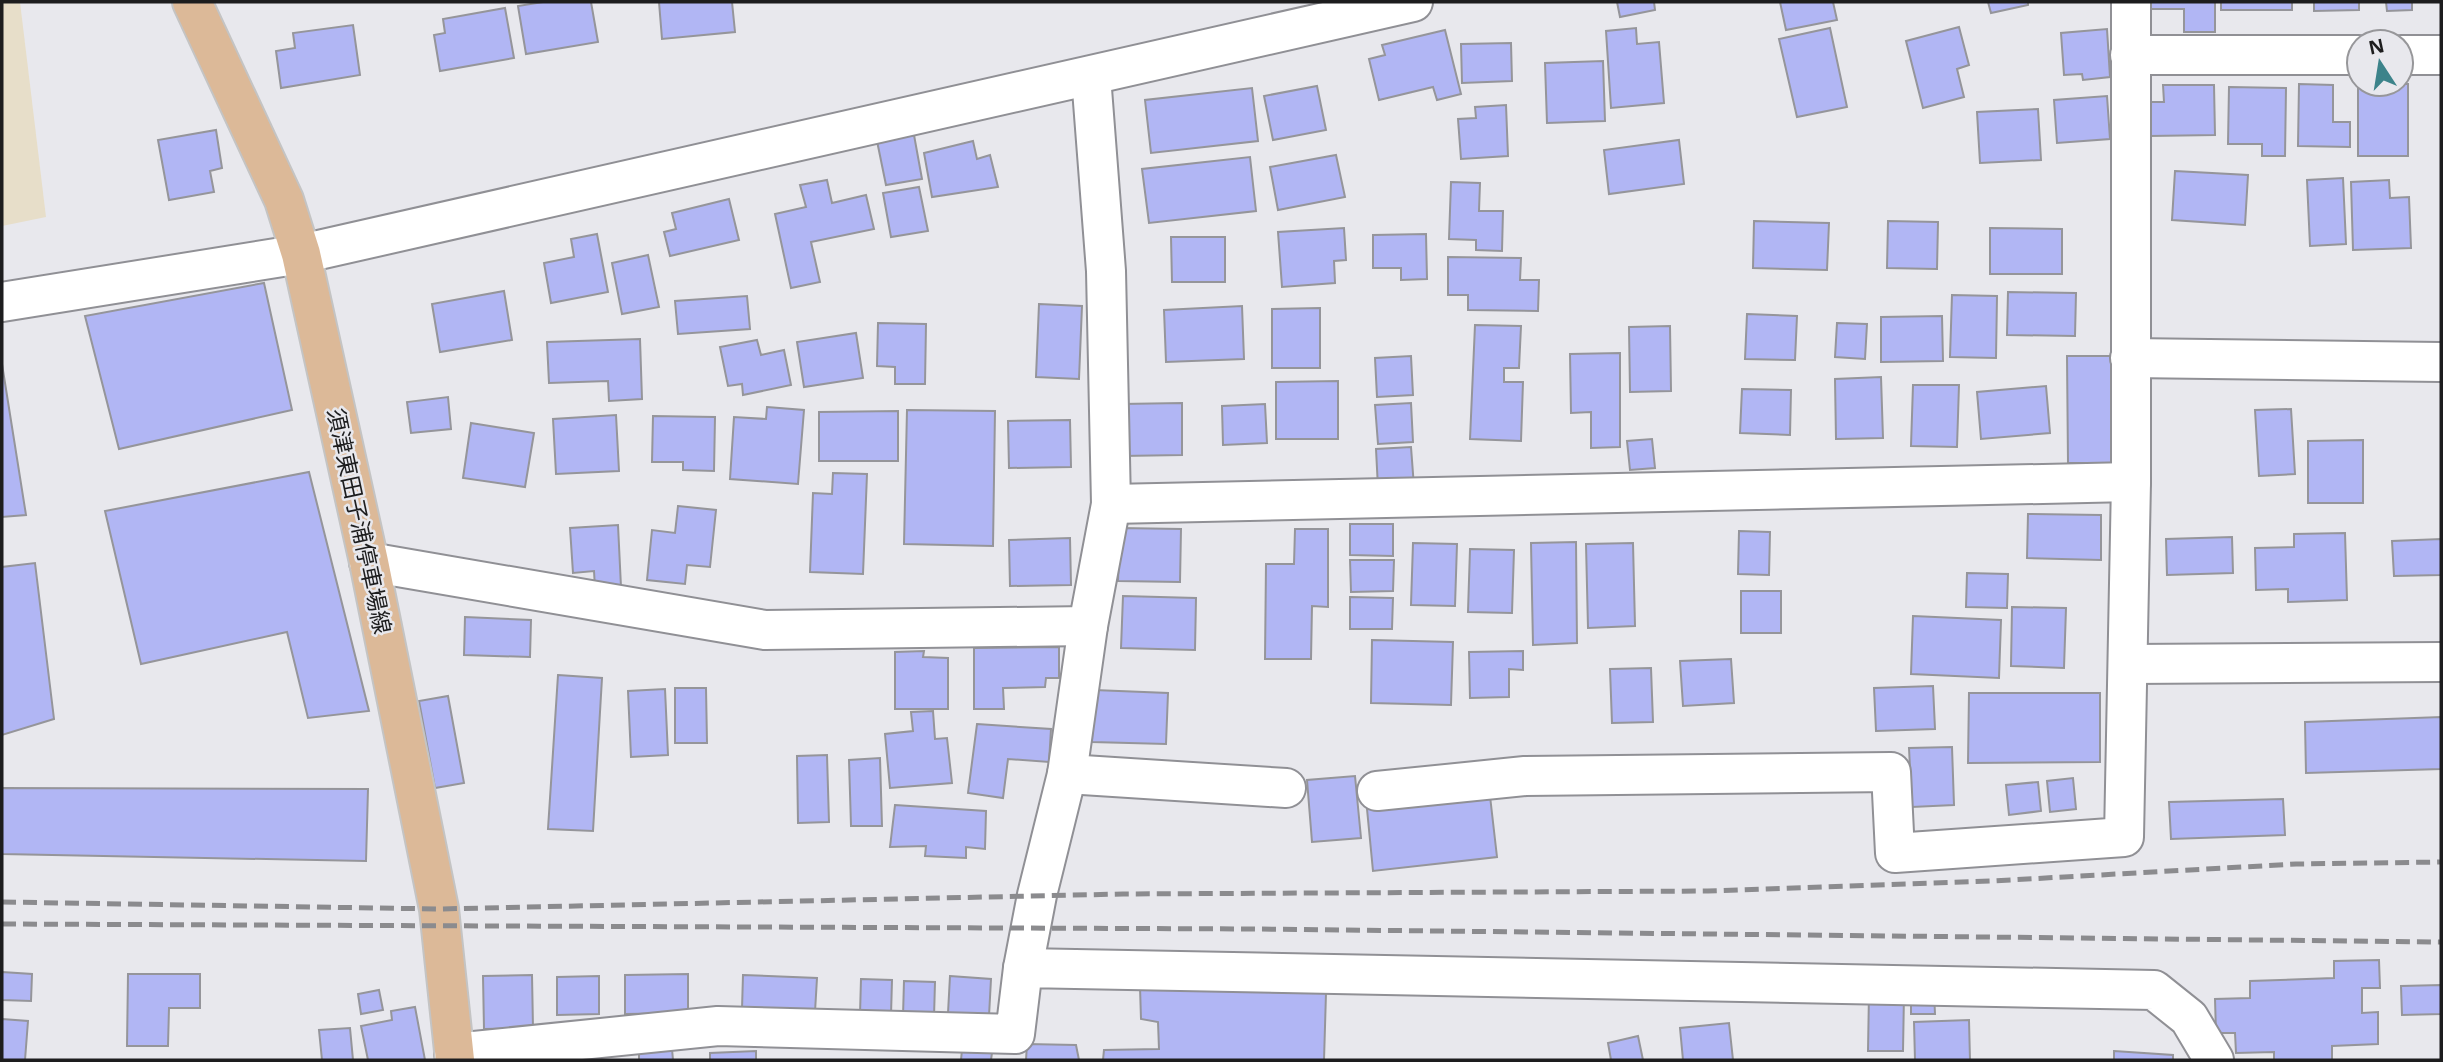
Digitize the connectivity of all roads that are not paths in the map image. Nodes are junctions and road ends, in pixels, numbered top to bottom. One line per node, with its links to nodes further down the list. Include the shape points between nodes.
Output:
1 (192, 2): 9 (main road, 須津東田子浦停車場線, via 284,200)
2 (1413, 2): 8 (street)
3 (2131, 2): 4 (street)
4 (2130, 55): 5 (street); 11 (street)
5 (2345, 55)
6 (2415, 55): 7 (street)
7 (2441, 55)
8 (1091, 76): 9 (street); 14 (street, via 1106,271)
9 (301, 254): 10 (street); 15 (main road, 須津東田子浦停車場線)
10 (2, 302)
11 (2130, 358): 12 (street); 13 (street)
12 (2441, 362)
13 (2131, 482): 14 (street); 18 (street)
14 (1111, 505): 16 (street)
15 (369, 562): 16 (street, via 765,630); 24 (main road, 須津東田子浦停車場線, via 439,909)
16 (1088, 626): 19 (street)
17 (2441, 662): 18 (street)
18 (2129, 664): 21 (street, via 2124,836 1895,853 1891,772 1525,776)
19 (1067, 775): 20 (street); 22 (street)
20 (1286, 788)
21 (1377, 791)
22 (1023, 968): 23 (street); 25 (street, via 2154,990 2189,1018)
23 (1014, 1047): 24 (street, via 718,1026)
24 (455, 1057)
25 (2214, 1060)

